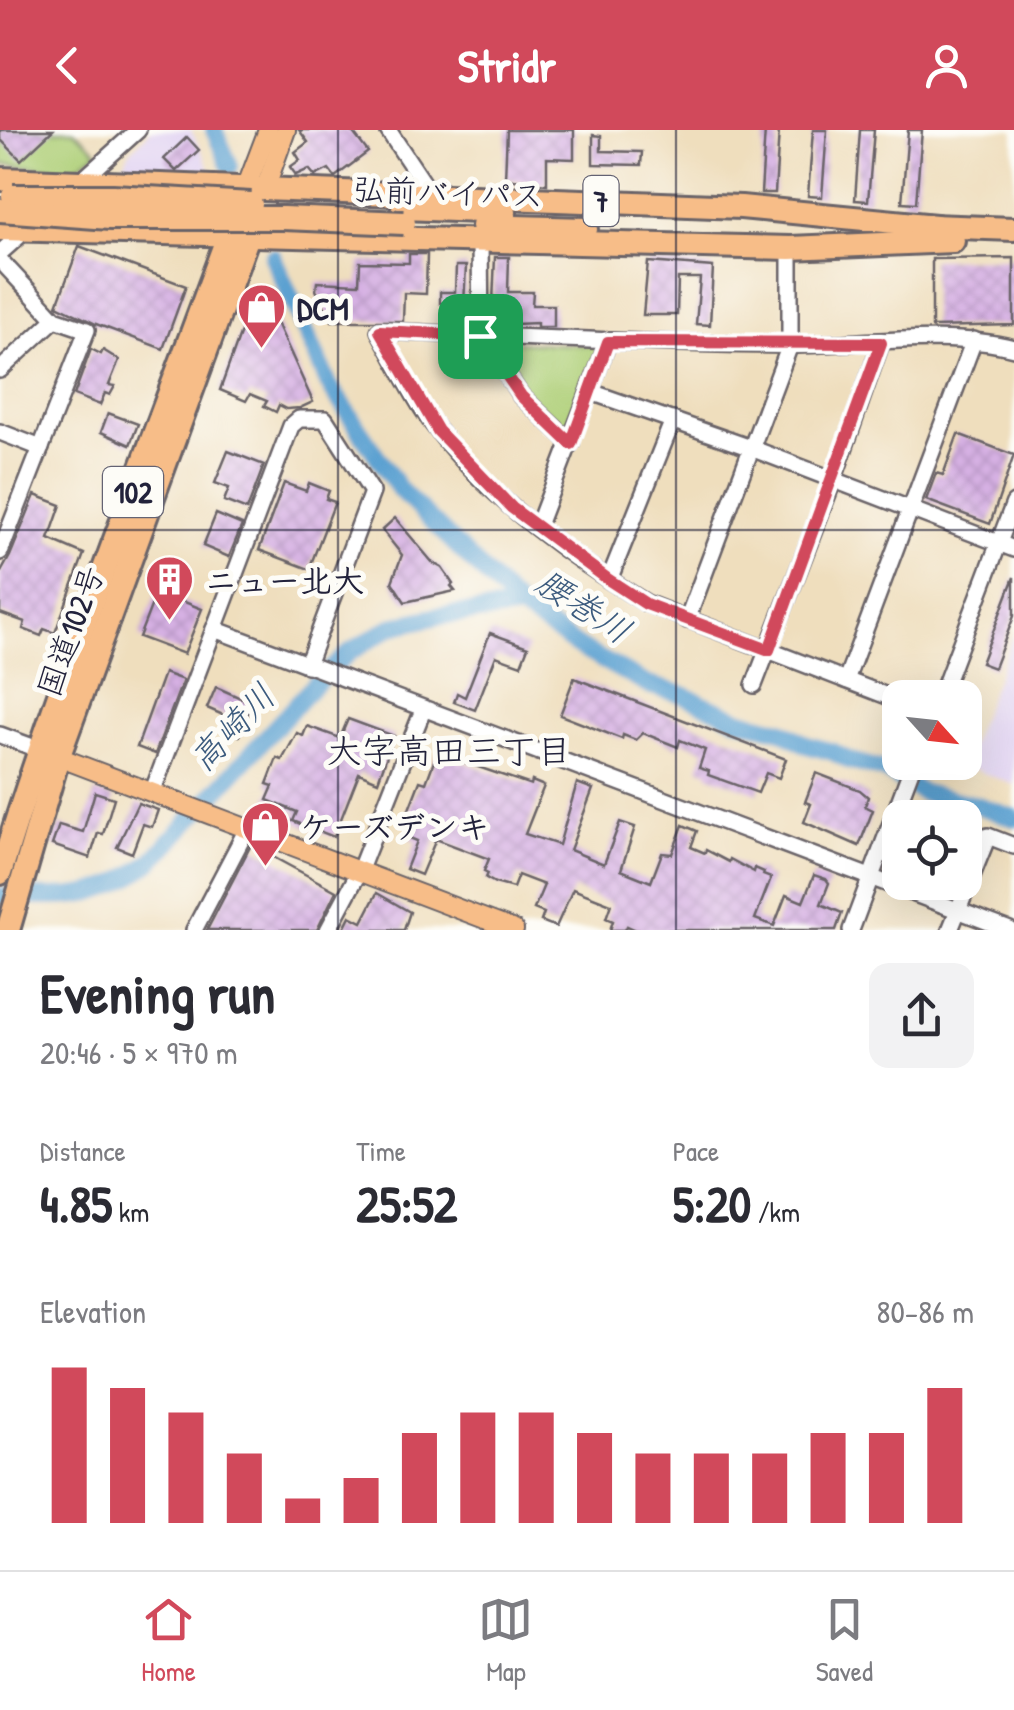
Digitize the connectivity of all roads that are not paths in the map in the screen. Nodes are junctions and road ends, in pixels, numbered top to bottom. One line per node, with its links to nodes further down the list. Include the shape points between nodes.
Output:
1 (138, 130): 6 (street)
2 (268, 130): 7 (main road)
3 (286, 130): 7 (main road)
4 (391, 131): 8 (street)
5 (0, 178): 6 (highway, 7)
6 (80, 182): 7 (highway, 7); 14 (street)
7 (255, 188): 8 (highway, 7); 16 (highway, 国道102号 / 102)
8 (430, 193): 15 (highway, 7, via 741,207)
9 (0, 196): 11 (highway, 弘前バイパス / 7, bridge, via 113,196)
10 (0, 210): 11 (highway, 弘前バイパス / 7, bridge, via 110,218)
11 (403, 216): 15 (highway, 弘前バイパス / 7)
12 (0, 229): 14 (highway, 7)
13 (1014, 229): 15 (highway, 弘前バイパス / 7)
14 (26, 230): 16 (highway, 7); 20 (street)
15 (944, 233): 18 (highway, 弘前バイパス / 7); 19 (highway, 7)
16 (238, 235): 17 (highway, 7); 52 (highway, 国道102号 / 102)
17 (480, 243): 19 (highway, 7); 22 (street)
18 (1014, 244)
19 (790, 248): 26 (street)
20 (0, 257): 21 (street)
21 (55, 319): 28 (street); 33 (street, via 88,330)
22 (480, 336): 24 (street); 32 (street, via 521,396); 38 (street, via 380,331 438,431)
23 (974, 340): 25 (street); 27 (street); 37 (street)
24 (608, 342): 26 (street); 29 (street)
25 (881, 343): 26 (street); 35 (street)
26 (790, 344): 34 (street)
27 (1014, 348)
28 (0, 370)
29 (591, 392): 30 (street); 32 (street)
30 (674, 420): 34 (street); 41 (street)
31 (0, 432): 33 (street)
32 (571, 444): 38 (street)
33 (41, 448): 40 (street)
34 (751, 448): 35 (street); 42 (street)
35 (833, 482): 37 (street); 44 (street)
36 (1014, 503): 39 (street)
37 (909, 510): 39 (street); 46 (street)
38 (537, 528): 41 (street)
39 (1006, 546): 47 (street)
40 (1, 548)
41 (609, 580): 42 (street)
42 (688, 620): 44 (street)
43 (214, 630): 45 (street); 45 (street, via 291,426 299,419 325,419 372,492); 54 (street)
44 (769, 650): 46 (street); 48 (street)
45 (312, 667): 50 (street)
46 (846, 680): 49 (street)
47 (948, 680)
48 (754, 685)
49 (882, 694)
50 (424, 710): 57 (street); 59 (street)
51 (0, 736): 52 (street)
52 (48, 754): 54 (main road); 58 (highway, 国道102号 / 102)
53 (907, 780): 59 (street)
54 (152, 793): 55 (main road)
55 (248, 829): 57 (main road); 62 (street)
56 (1014, 846): 60 (street, via 988,836)
57 (359, 872): 63 (street); 64 (main road)
58 (10, 878): 61 (highway, 国道102号 / 102)
59 (870, 878): 60 (street); 65 (street)
60 (958, 910): 66 (street); 67 (street)
61 (11, 919)
62 (194, 930)
63 (328, 930)
64 (514, 930)
65 (851, 930)
66 (950, 930)
67 (1010, 930)

